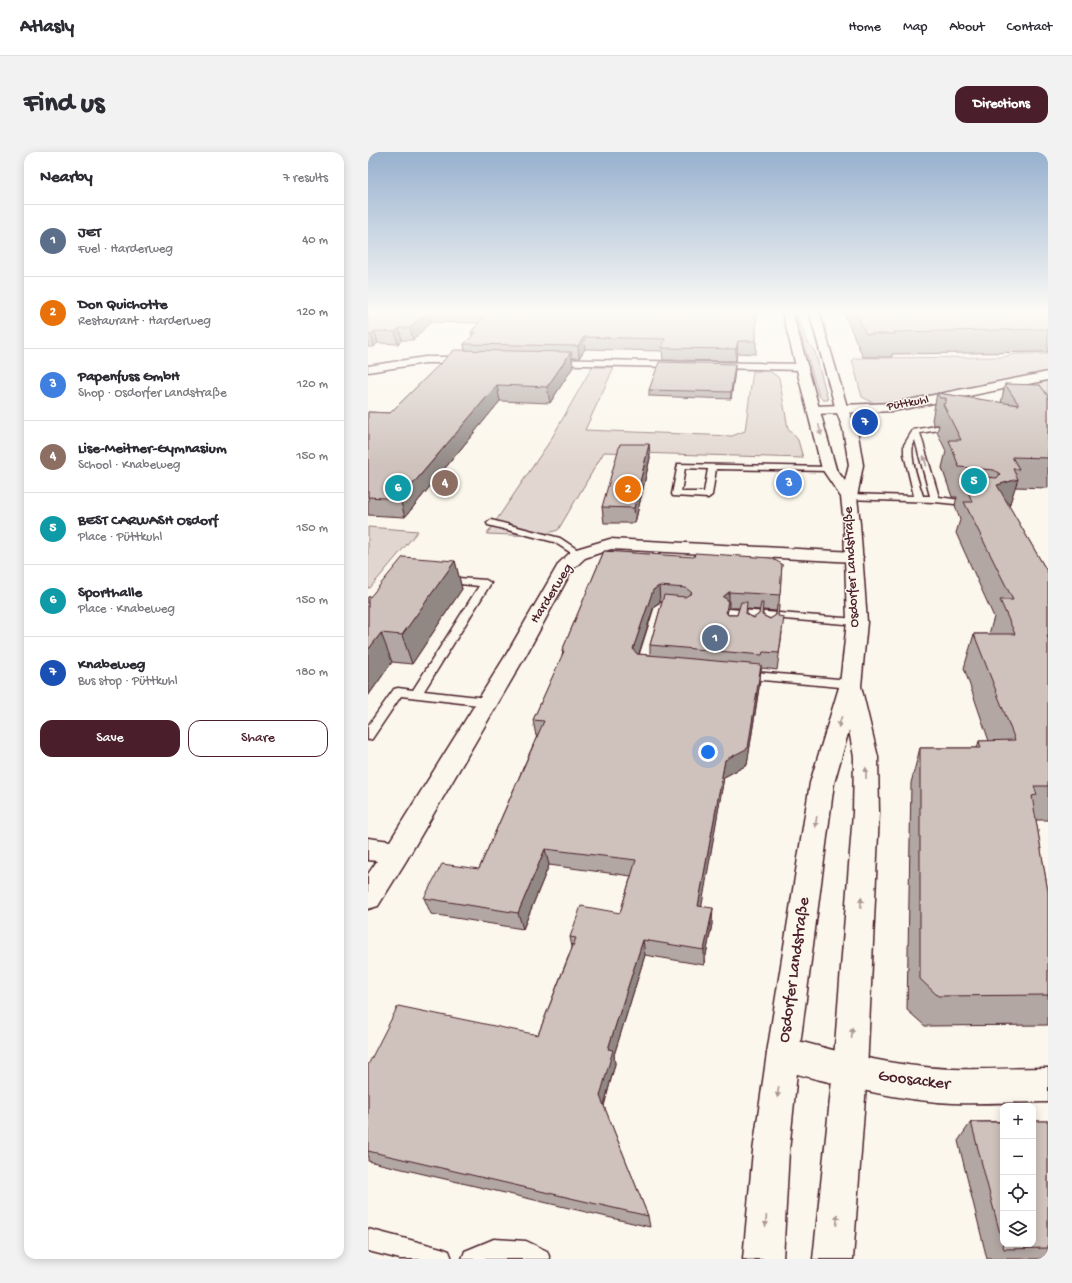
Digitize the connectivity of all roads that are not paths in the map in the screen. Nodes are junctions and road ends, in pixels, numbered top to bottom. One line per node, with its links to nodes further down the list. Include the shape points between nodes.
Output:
1 (408, 363): 6 (main road)
2 (606, 363): 5 (main road)
3 (801, 363): 5 (main road, Osdorfer Landstraße)
4 (829, 363): 9 (main road, Osdorfer Landstraße)
5 (802, 367): 8 (main road, Osdorfer Landstraße)
6 (368, 369)
7 (1048, 376): 9 (main road, Püttkuhl, via 894,408)
8 (814, 410): 9 (main road, Püttkuhl); 13 (main road, Osdorfer Landstraße, one-way to 13)
9 (842, 410): 14 (main road, Osdorfer Landstraße, via 850,429 856,465)
10 (936, 428): 11 (lane)
11 (916, 432): 15 (lane, via 908,445 908,454); 16 (lane, one-way to 11)
12 (712, 467): 12 (lane, via 681,466 676,494 708,495); 13 (lane)
13 (829, 469): 14 (main road, Osdorfer Landstraße)
14 (849, 497): 15 (lane); 20 (main road, Osdorfer Landstraße)
15 (919, 498): 16 (lane)
16 (935, 499): 17 (lane)
17 (982, 505)
18 (490, 523): 19 (lane, via 557,540)
19 (579, 554): 20 (main road, Harderweg, via 610,544); 29 (main road, Harderweg, via 565,567 516,656)
20 (854, 557): 24 (main road, Osdorfer Landstraße)
21 (431, 579): 28 (lane, via 486,583)
22 (686, 608): 25 (lane, via 660,606 642,666)
23 (732, 616): 24 (lane, via 770,620)
24 (857, 622): 27 (main road, Osdorfer Landstraße)
25 (657, 668)
26 (731, 674): 27 (lane, via 746,671 763,672)
27 (851, 684): 34 (main road, Osdorfer Landstraße, one-way to 34, via 822,783); 35 (main road, Osdorfer Landstraße, one-way to 27, via 866,813 866,757)
28 (416, 694): 29 (lane); 30 (lane, via 398,692)
29 (487, 702): 32 (main road, Harderweg)
30 (368, 736)
31 (368, 849): 32 (main road)
32 (397, 853): 33 (main road, Harderweg)
33 (368, 898)
34 (783, 1053): 35 (main road, Goosacker); 41 (main road, Osdorfer Landstraße, one-way to 41, via 771,1152)
35 (850, 1072): 36 (main road, Goosacker, via 953,1086); 42 (main road, Osdorfer Landstraße, one-way to 35)
36 (1048, 1085)
37 (368, 1240): 38 (lane)
38 (441, 1259)
39 (473, 1259): 40 (lane, via 494,1250 526,1252)
40 (539, 1259)
41 (763, 1259)
42 (833, 1259)

